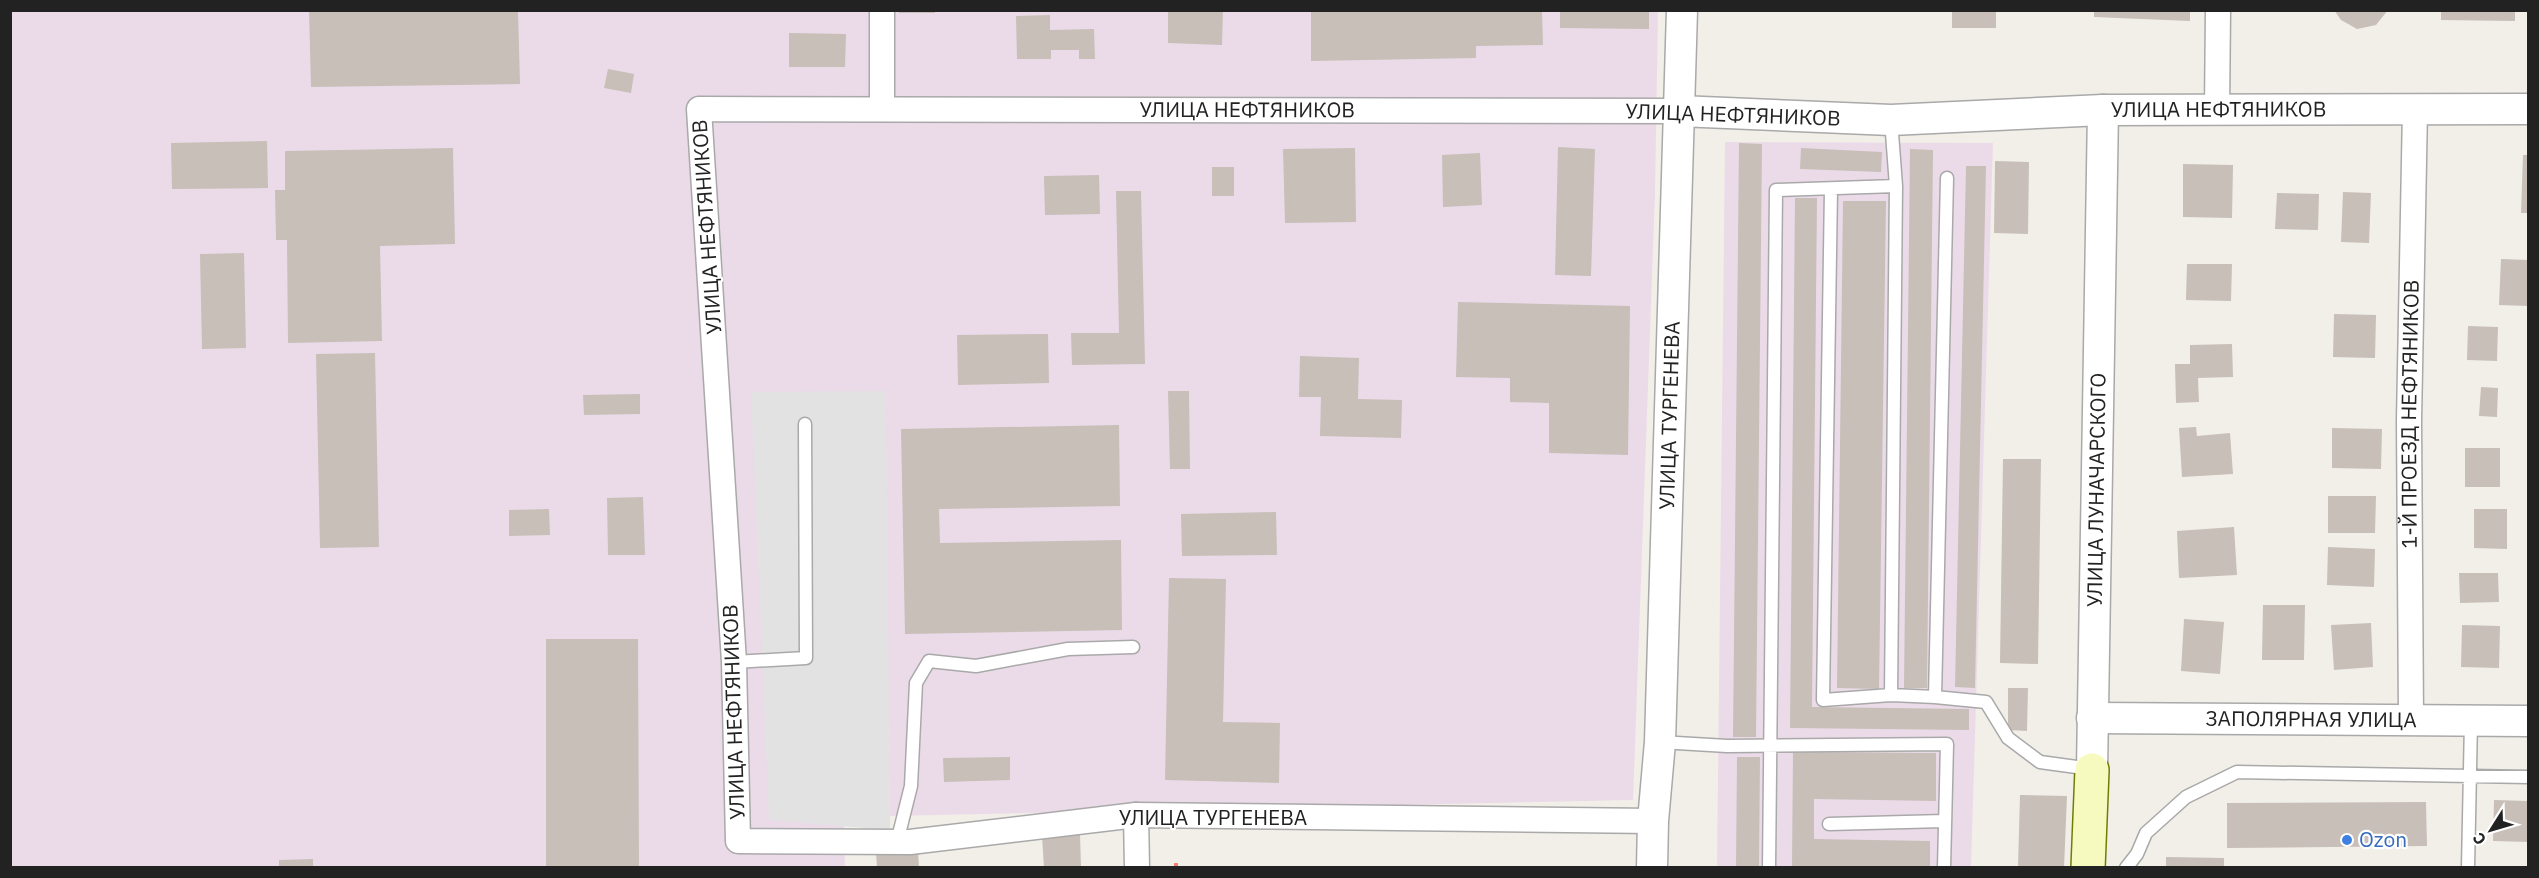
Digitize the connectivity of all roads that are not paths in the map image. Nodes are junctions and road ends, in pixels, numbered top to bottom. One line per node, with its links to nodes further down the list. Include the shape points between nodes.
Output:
1 (882, 10): 5 (street)
2 (1682, 10): 9 (street, УЛИЦА ТУРГЕНЕВА)
3 (2218, 10): 7 (street)
4 (2415, 109): 7 (street, УЛИЦА НЕФТЯНИКОВ); 8 (street, УЛИЦА НЕФТЯНИКОВ); 20 (street, 1-Й ПРОЕЗД НЕФТЯНИКОВ, via 2409,421)
5 (882, 110): 9 (street, УЛИЦА НЕФТЯНИКОВ); 16 (street, УЛИЦА НЕФТЯНИКОВ, via 699,109)
6 (2103, 110): 7 (street, УЛИЦА НЕФТЯНИКОВ); 10 (street, УЛИЦА НЕФТЯНИКОВ); 19 (street, УЛИЦА ЛУНАЧАРСКОГО)
7 (2217, 110)
8 (2529, 110)
9 (1679, 111): 10 (street, УЛИЦА НЕФТЯНИКОВ); 23 (street, УЛИЦА ТУРГЕНЕВА)
10 (1891, 120): 12 (lane)
11 (1947, 178): 18 (lane)
12 (1896, 186): 13 (lane); 17 (lane)
13 (1831, 189): 17 (lane, via 1823,700); 24 (lane, via 1776,190)
14 (805, 424): 16 (lane, via 806,658)
15 (1133, 647): 33 (lane, via 1068,649 976,666 929,661 916,683 911,786)
16 (734, 662): 32 (street, УЛИЦА НЕФТЯНИКОВ)
17 (1891, 694): 18 (lane)
18 (1935, 697): 25 (lane, via 1986,702 2008,738 2040,762)
19 (2092, 718): 20 (street, ЗАПОЛЯРНАЯ УЛИЦА); 25 (street, УЛИЦА ЛУНАЧАРСКОГО)
20 (2411, 720): 21 (street, ЗАПОЛЯРНАЯ УЛИЦА)
21 (2471, 720): 22 (street, ЗАПОЛЯРНАЯ УЛИЦА); 26 (lane)
22 (2529, 721)
23 (1660, 742): 24 (lane); 29 (street, УЛИЦА ТУРГЕНЕВА)
24 (1769, 744): 30 (lane, via 1947,744); 36 (lane)
25 (2092, 770): 38 (main road, УЛИЦА ЛУНАЧАРСКОГО)
26 (2470, 775): 27 (lane); 39 (lane, via 2237,772 2186,797 2146,833); 40 (lane)
27 (2529, 777)
28 (1136, 815): 29 (street, УЛИЦА ТУРГЕНЕВА); 33 (street, УЛИЦА ТУРГЕНЕВА); 34 (street)
29 (1653, 821): 35 (street, УЛИЦА ТУРГЕНЕВА)
30 (1944, 821): 31 (lane); 37 (lane)
31 (1829, 824)
32 (738, 841): 33 (street, УЛИЦА ТУРГЕНЕВА)
33 (897, 842)
34 (1137, 867)
35 (1652, 867)
36 (1769, 867)
37 (1944, 867)
38 (2088, 867)
39 (2126, 867)
40 (2468, 867)

